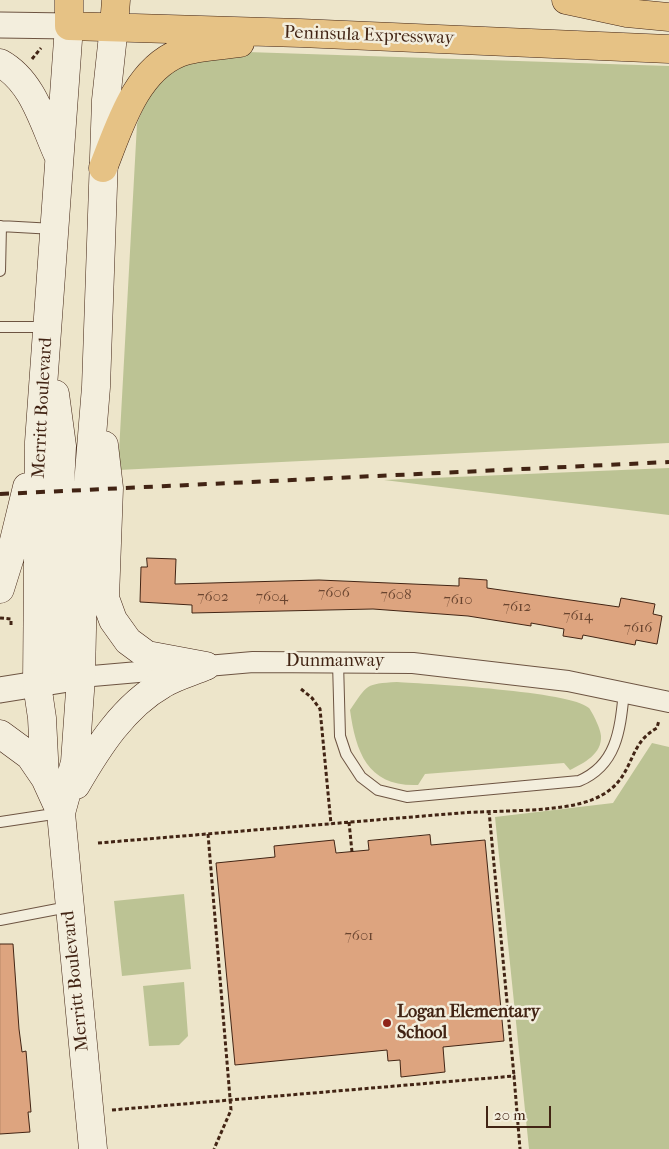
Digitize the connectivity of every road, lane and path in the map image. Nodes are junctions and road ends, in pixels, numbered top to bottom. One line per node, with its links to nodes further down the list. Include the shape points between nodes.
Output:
1 (566, 0): 4 (main road, via 627,13)
2 (69, 13): 3 (main road, Peninsula Expressway); 5 (street); 11 (main road, Merritt Boulevard)
3 (115, 13): 6 (main road, Peninsula Expressway); 12 (main road, Merritt Boulevard)
4 (669, 17)
5 (0, 25)
6 (300, 32): 8 (main road, Peninsula Expressway); 12 (main road, via 181,52 164,61 144,82 130,106)
7 (42, 40): 9 (path, via 39,52)
8 (669, 49)
9 (29, 61)
10 (0, 63): 11 (main road, via 22,79)
11 (60, 160): 14 (main road, Merritt Boulevard)
12 (103, 168): 19 (main road, Merritt Boulevard)
13 (0, 226): 14 (lane); 15 (lane)
14 (56, 229): 18 (main road, Merritt Boulevard)
15 (0, 250): 16 (lane)
16 (0, 271)
17 (0, 327): 18 (lane)
18 (48, 333): 20 (main road, Merritt Boulevard); 26 (main road, via 62,446 56,643 61,661)
19 (96, 387): 25 (main road, via 110,488 105,598 113,620 128,641 147,655); 26 (main road, Merritt Boulevard, via 84,534)
20 (39, 442): 21 (main road); 27 (main road, Merritt Boulevard)
21 (0, 589)
22 (0, 618): 23 (path, via 11,620)
23 (11, 628)
24 (338, 662): 25 (street, Dunmanway, via 253,662); 30 (street, Dunmanway, via 413,662 568,681); 30 (lane, via 340,736 346,754 361,777 378,790 408,797 579,781 595,774 609,758 621,719)
25 (206, 666): 26 (street, Dunmanway); 35 (main road, via 163,684 114,727 96,751)
26 (81, 677): 27 (street, Dunmanway); 35 (main road, Merritt Boulevard, via 75,762)
27 (37, 684): 29 (street, Dunmanway); 33 (main road, Merritt Boulevard)
28 (300, 688): 38 (path, via 320,709)
29 (0, 690)
30 (624, 692): 31 (street, Dunmanway)
31 (669, 702)
32 (0, 734): 33 (main road, via 30,756)
33 (45, 778): 35 (main road, Merritt Boulevard)
34 (489, 811): 43 (path)
35 (61, 813): 36 (lane); 41 (main road, Merritt Boulevard)
36 (0, 822)
37 (349, 822): 40 (path)
38 (331, 824)
39 (208, 834): 44 (path)
40 (352, 852)
41 (69, 906): 42 (lane); 45 (main road, Merritt Boulevard)
42 (0, 920)
43 (514, 1076): 44 (path); 48 (path)
44 (230, 1100): 45 (path); 47 (path, via 231,1110)
45 (90, 1110): 46 (main road, Merritt Boulevard)
46 (93, 1149)
47 (214, 1149)
48 (520, 1149)

